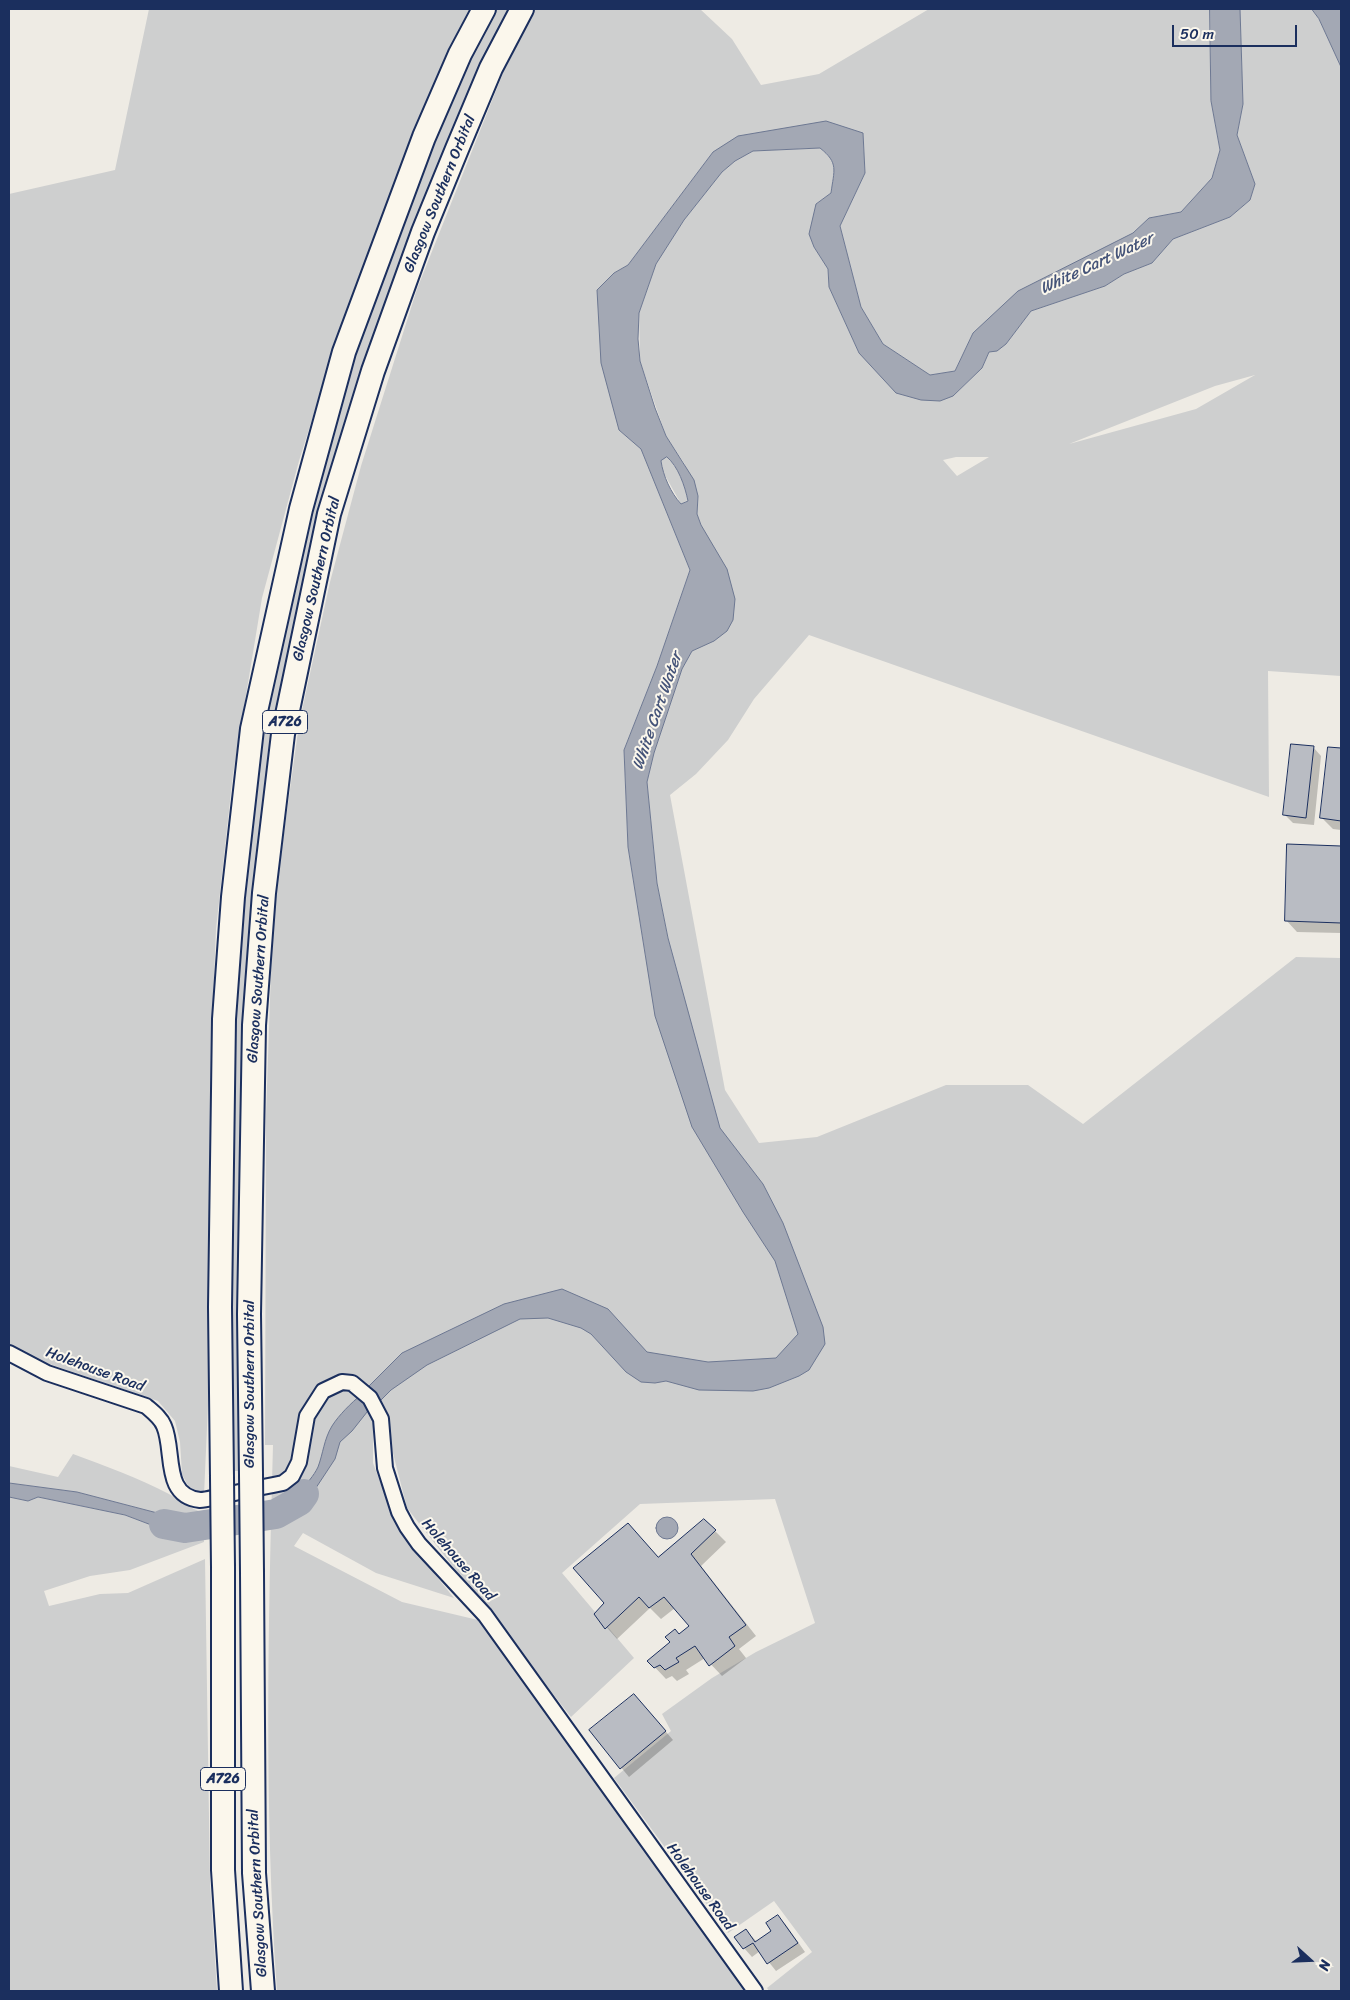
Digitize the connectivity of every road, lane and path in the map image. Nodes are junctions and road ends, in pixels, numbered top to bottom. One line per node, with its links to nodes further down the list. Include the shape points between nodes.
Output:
1 (484, 9): 4 (highway, Glasgow Southern Orbital / A726, bridge, via 460,54 424,137 344,352 301,509 252,729 233,897 224,1019 220,1297 223,1870)
2 (522, 9): 5 (highway, Glasgow Southern Orbital / A726, bridge, via 457,149 373,371 329,514 283,734 264,893 254,1025 249,1314 254,1873)
3 (9, 1353): 6 (street, Holehouse Road, via 47,1373 146,1406 164,1425 178,1489 201,1500 283,1483 292,1476 299,1462 307,1416 323,1391 342,1382 352,1383 370,1398 381,1419 385,1468 407,1527 485,1615)
4 (231, 1991)
5 (263, 1991)
6 (755, 1991)

